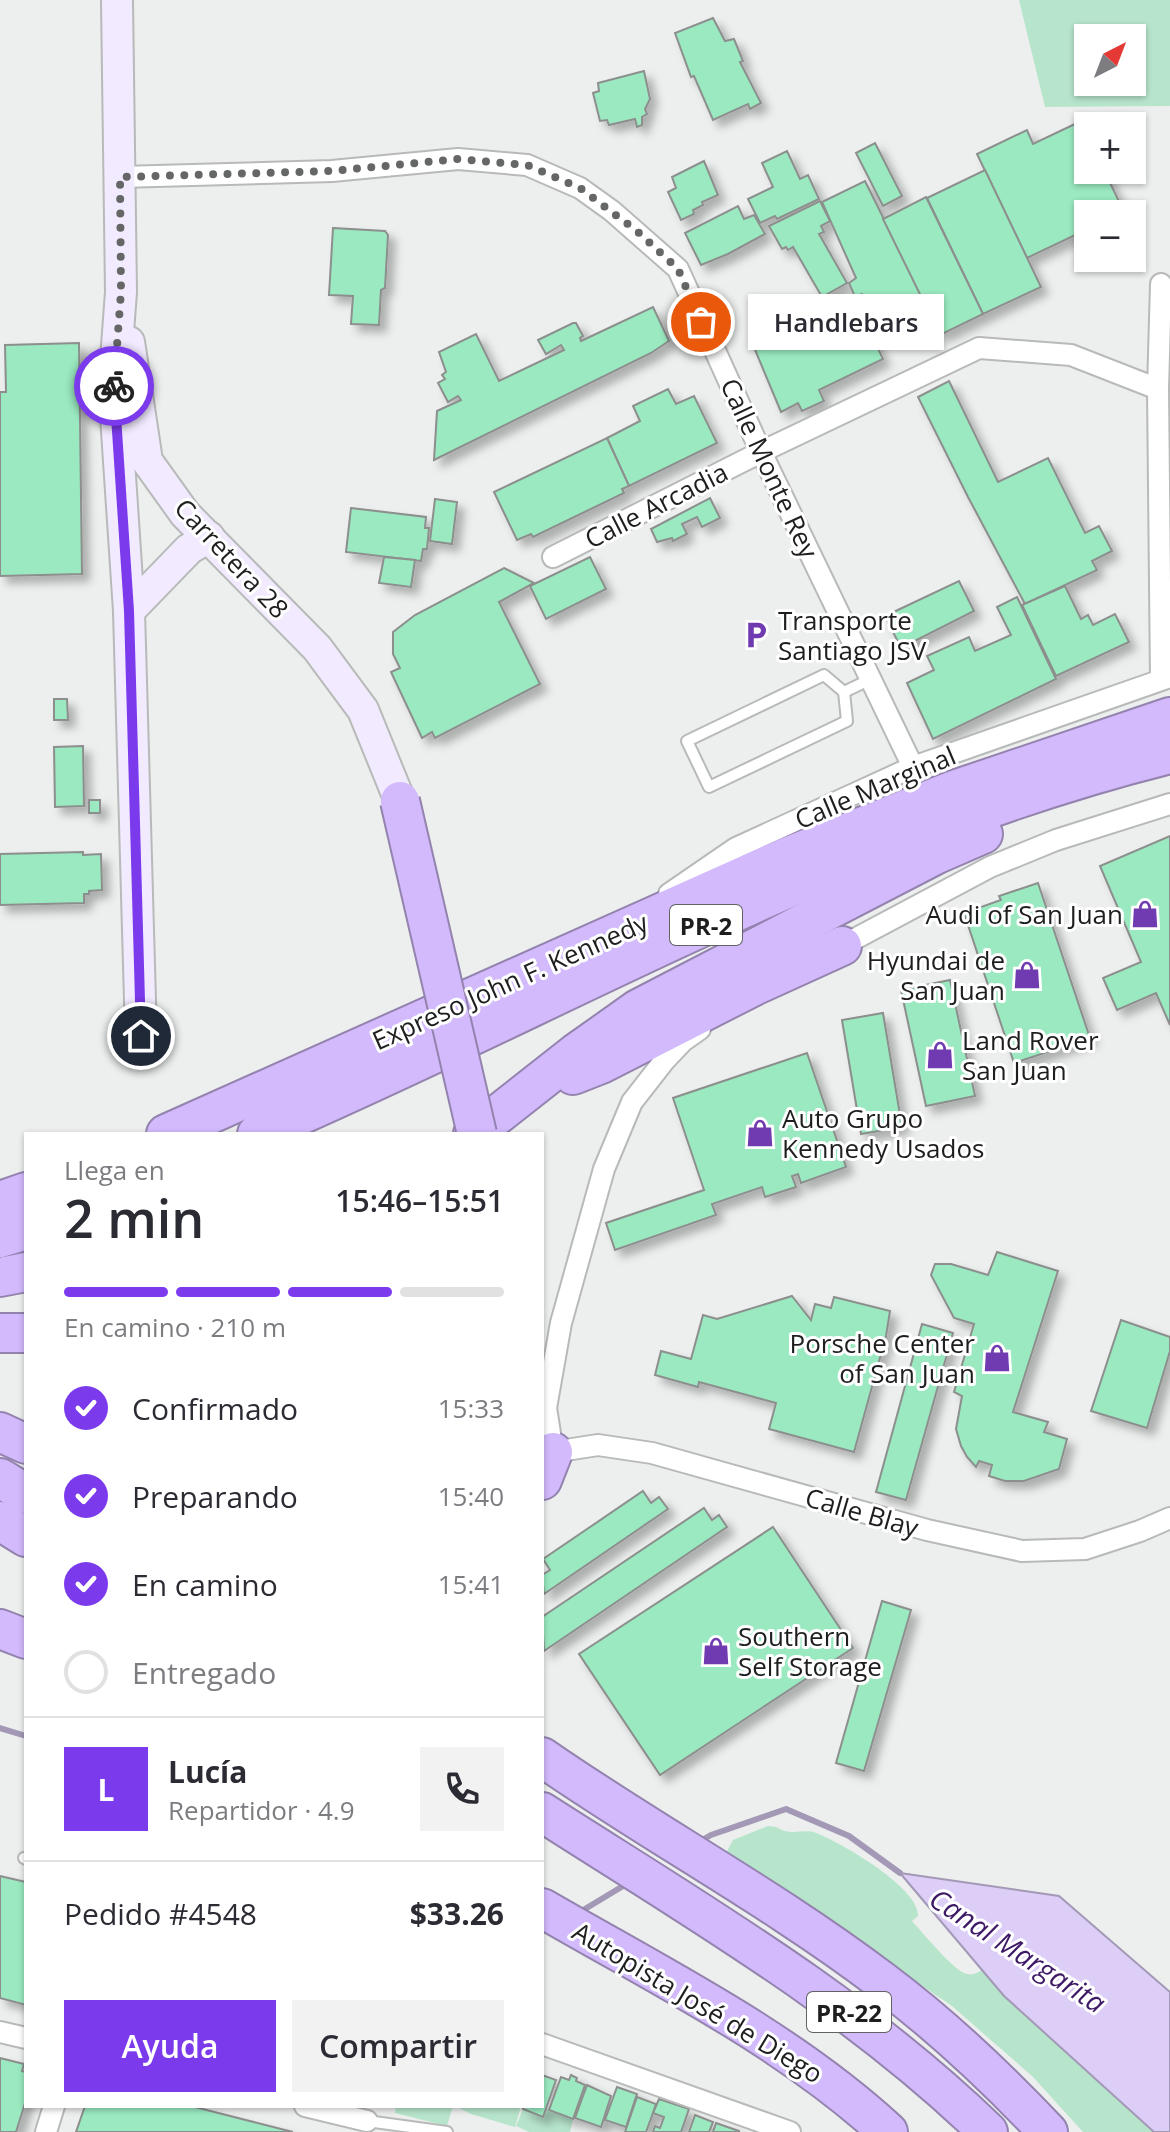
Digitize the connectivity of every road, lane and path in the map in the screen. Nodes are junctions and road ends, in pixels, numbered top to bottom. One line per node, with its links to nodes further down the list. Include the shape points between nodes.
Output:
1 (117, 0): 2 (street)
2 (120, 177): 4 (street); 6 (street, Calle Monte Rey, via 332,171 458,159 527,165 580,188 678,269)
3 (1161, 284): 5 (street)
4 (121, 292): 7 (street, Carretera 28, via 147,461 185,514); 9 (street, via 114,386)
5 (1158, 389): 6 (street, Calle Arcadia, via 1071,355 979,348); 10 (street)
6 (761, 452): 8 (street, Calle Arcadia); 11 (street, Calle Monte Rey)
7 (209, 537): 9 (street, via 189,549); 17 (street, Carretera 28, via 317,648 363,710)
8 (553, 557)
9 (129, 611): 21 (street)
10 (1166, 678): 15 (street, Calle Marginal)
11 (871, 679): 12 (lane); 15 (street, Calle Monte Rey)
12 (844, 692): 12 (lane, via 824,675 687,741 709,787 847,721)
13 (1170, 717): 19 (highway, Expreso John F. Kennedy / PR-2, via 954,790 784,858)
14 (1170, 754): 16 (highway, Expreso John F. Kennedy / PR-2)
15 (913, 767): 19 (street, Calle Marginal, via 736,848)
16 (1041, 790): 22 (highway, via 1015,820 937,854 638,1009); 24 (highway, Expreso John F. Kennedy / PR-2, via 820,874)
17 (400, 801): 25 (highway, bridge)
18 (1170, 804): 20 (street, via 990,867)
19 (602, 940): 23 (highway, Expreso John F. Kennedy / PR-2)
20 (842, 946): 22 (highway, via 601,1064); 39 (street, via 683,1041 632,1102 604,1169 561,1323 546,1408)
21 (141, 1036)
22 (523, 1095): 26 (highway)
23 (170, 1132)
24 (262, 1132)
25 (475, 1132)
26 (477, 1132)
27 (24, 1182): 28 (highway)
28 (0, 1185)
29 (24, 1193): 30 (highway)
30 (0, 1201)
31 (24, 1231): 32 (highway)
32 (0, 1238)
33 (24, 1272): 34 (highway)
34 (0, 1277)
35 (0, 1333): 36 (highway)
36 (24, 1333)
37 (0, 1432): 38 (highway)
38 (24, 1443)
39 (546, 1463): 42 (street, Calle Blay, via 598,1445 652,1453 927,1530 1022,1551 1085,1549)
40 (0, 1478): 41 (highway)
41 (24, 1493)
42 (1170, 1518)
43 (0, 1521): 44 (highway)
44 (24, 1536)
45 (0, 1629): 46 (highway)
46 (24, 1638)
47 (544, 1746): 49 (highway)
48 (544, 1758): 49 (highway)
49 (613, 1803): 63 (highway, via 881,1980 986,2068)
50 (544, 1813): 62 (highway, PR-22, via 841,2006)
51 (544, 1909): 61 (highway, Autopista José de Diego / PR-22, via 746,2026 856,2102)
52 (0, 2032): 53 (street)
53 (24, 2038)
54 (544, 2045): 60 (street)
55 (53, 2108): 58 (street)
56 (314, 2108): 57 (street)
57 (368, 2120): 59 (lane)
58 (46, 2132)
59 (447, 2132)
60 (790, 2132)
61 (888, 2132)
62 (988, 2132)
63 (1048, 2132)

